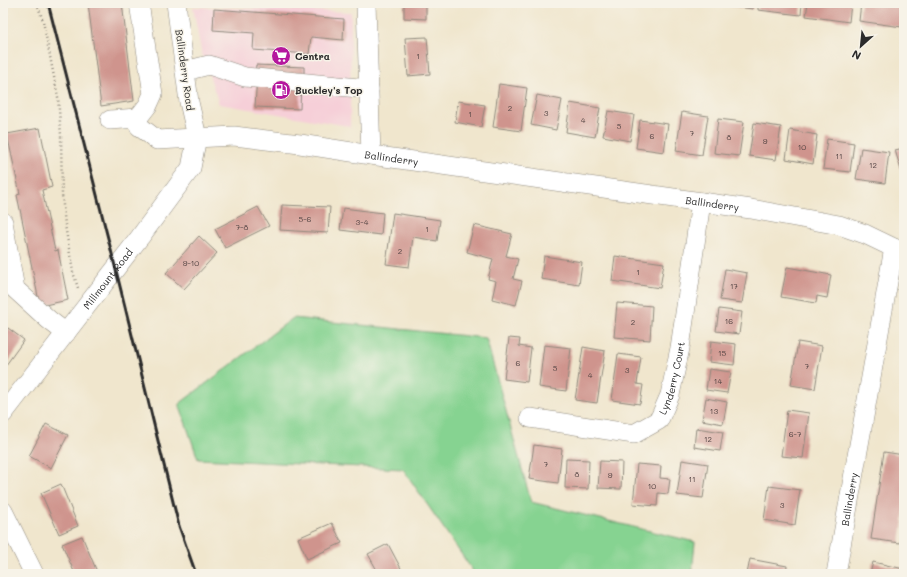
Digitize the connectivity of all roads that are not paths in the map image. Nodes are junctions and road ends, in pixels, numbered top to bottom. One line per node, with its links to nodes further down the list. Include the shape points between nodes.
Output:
1 (139, 3): 6 (street, via 154,94)
2 (176, 3): 4 (street, Ballinderry Road)
3 (366, 3): 5 (street)
4 (185, 71): 5 (street, via 209,65 245,77); 8 (street, Ballinderry Road)
5 (369, 89): 9 (street)
6 (138, 118): 7 (street); 8 (street, Ballinderry, via 139,126 156,140)
7 (110, 120)
8 (196, 137): 9 (street, Ballinderry, via 234,136); 13 (street, Millmount Road, via 191,168)
9 (371, 155): 10 (street, Ballinderry)
10 (700, 202): 12 (street, Ballinderry, via 839,224); 15 (street, Lynderry Court, via 680,348 670,395 659,420 634,434)
11 (3, 222): 13 (street, via 15,289)
12 (899, 244): 18 (street, Ballinderry)
13 (66, 333): 14 (street, Millmount Road)
14 (3, 414)
15 (530, 418)
16 (3, 511): 17 (street)
17 (34, 574)
18 (836, 574)

